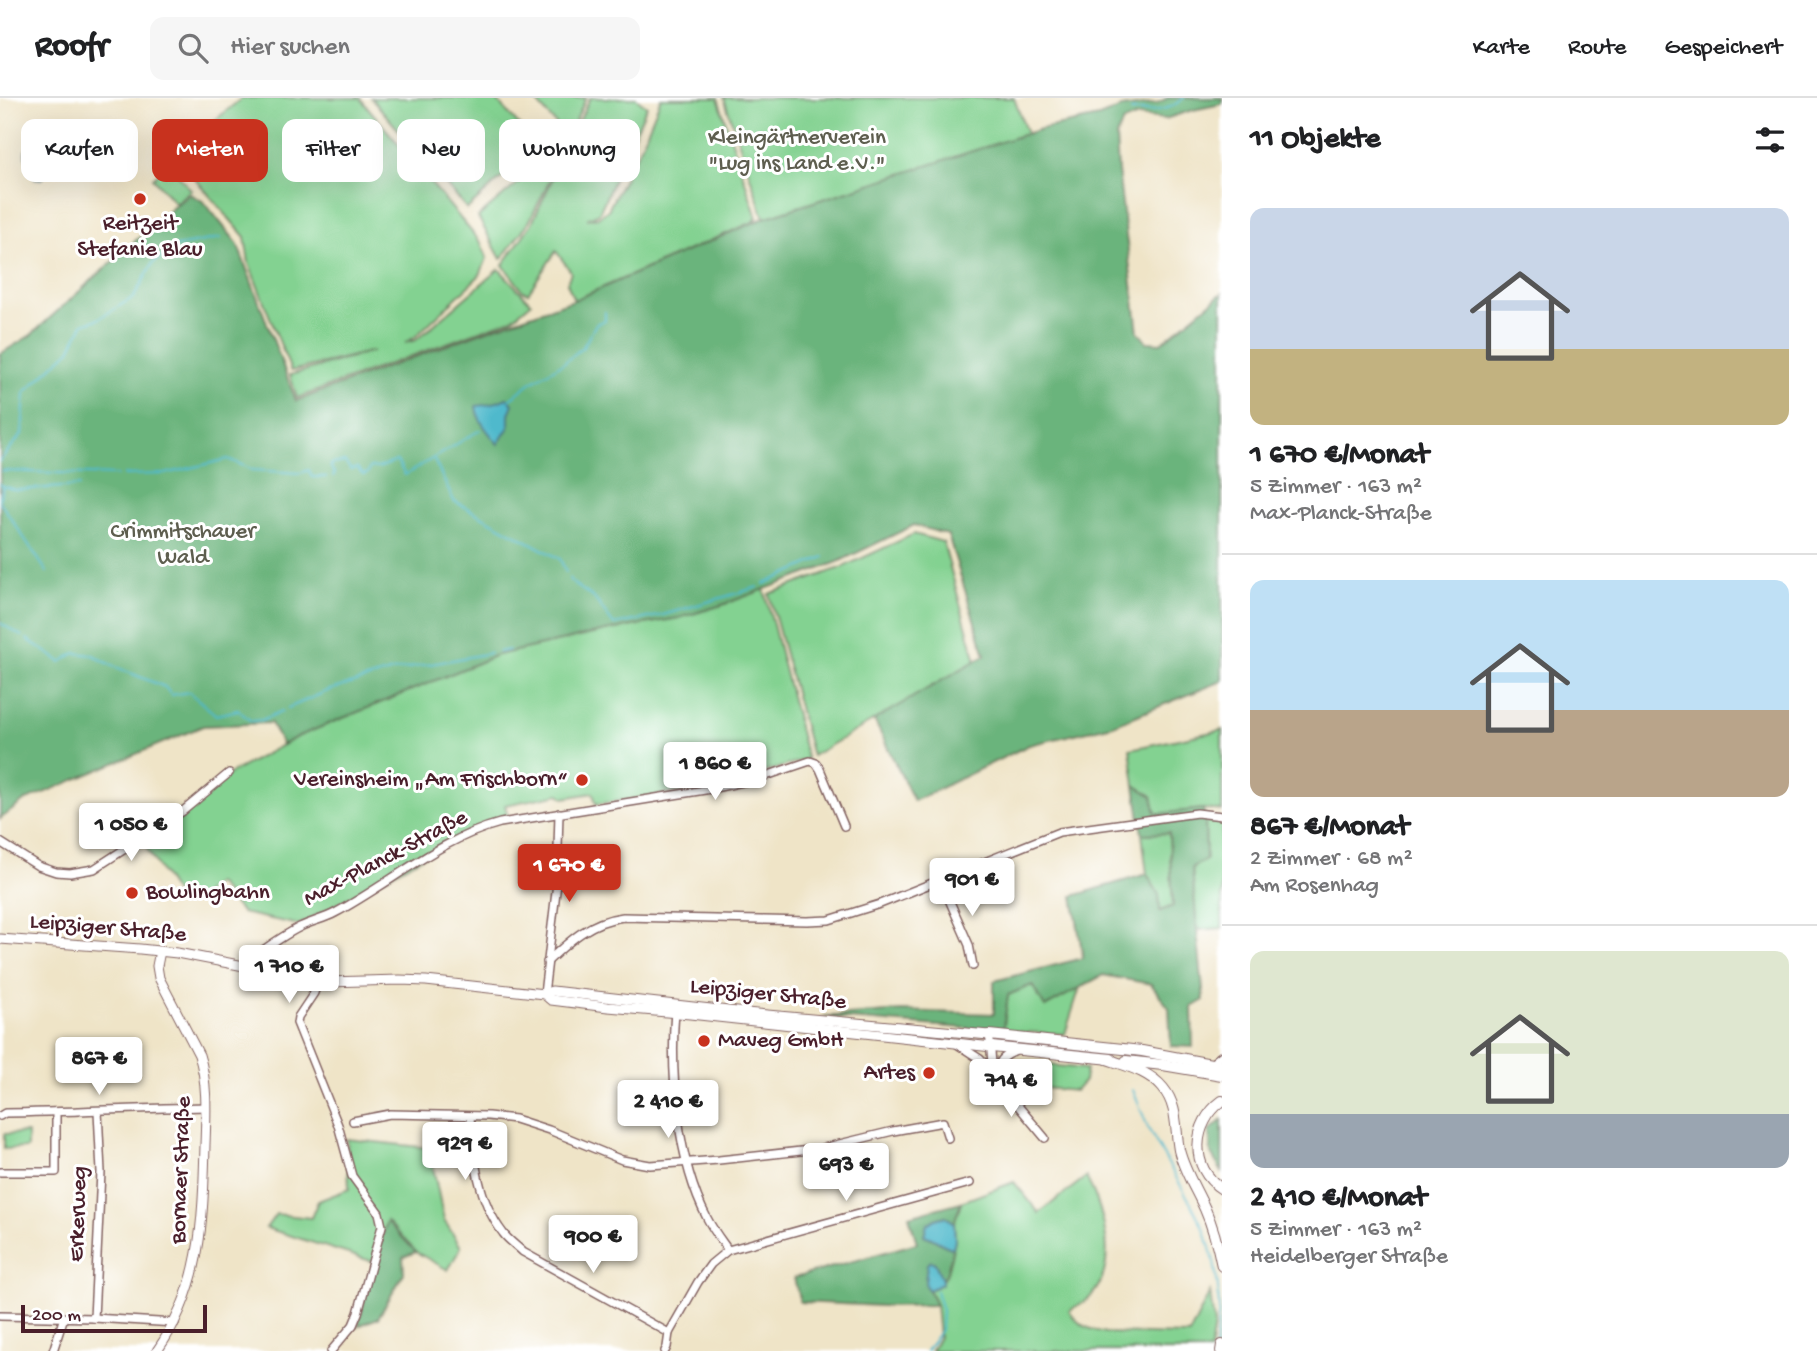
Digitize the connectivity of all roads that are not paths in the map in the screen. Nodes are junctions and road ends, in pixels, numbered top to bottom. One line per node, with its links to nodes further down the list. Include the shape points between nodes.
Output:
1 (229, 773): 5 (street, via 183,811 94,869 56,872)
2 (559, 813): 4 (street, Max-Planck-Straße, via 705,790 810,761 820,769); 9 (street, via 557,883); 10 (street, Max-Planck-Straße, via 500,823 444,846 333,915 287,934)
3 (1222, 816): 6 (street, via 1197,813 1059,832)
4 (844, 826)
5 (0, 842)
6 (940, 879): 9 (street, via 828,920 610,918 583,931); 11 (street)
7 (0, 939): 8 (main road, Leipziger Straße)
8 (160, 951): 10 (main road, Leipziger Straße); 24 (main road, Bornaer Straße, via 159,978 199,1055)
9 (547, 962): 13 (street)
10 (242, 965): 12 (main road, Leipziger Straße)
11 (973, 966)
12 (317, 981): 13 (main road, Leipziger Straße, via 426,981); 46 (street, via 297,1023 338,1125 352,1176 379,1213 382,1226 356,1318)
13 (544, 994): 14 (main road, Leipziger Straße, via 552,991)
14 (675, 1009): 15 (main road, Leipziger Straße); 16 (main road, Leipziger Straße); 32 (street, via 676,1106)
15 (989, 1035): 17 (street); 21 (highway, Leipziger Straße, via 1142,1051)
16 (957, 1043): 17 (main road, Leipziger Straße); 20 (street)
17 (988, 1046): 18 (highway, Leipziger Straße); 20 (street); 22 (street)
18 (1019, 1049): 19 (highway, Leipziger Straße); 22 (street, via 999,1063)
19 (1107, 1059): 21 (highway, Leipziger Straße); 37 (highway, via 1145,1073 1170,1099 1183,1161 1210,1220)
20 (986, 1065): 22 (street)
21 (1220, 1065)
22 (998, 1082): 31 (street)
23 (1222, 1101): 35 (highway, via 1202,1124 1198,1149 1205,1173)
24 (206, 1107): 25 (street); 41 (main road, Bornaer Straße, via 197,1256)
25 (98, 1111): 26 (street); 40 (street, Erkerweg, via 101,1172)
26 (56, 1112): 27 (street); 33 (street, via 56,1172)
27 (0, 1115)
28 (470, 1117): 29 (street, via 390,1114); 32 (street, via 515,1119 622,1160 650,1165); 42 (street, via 480,1183 503,1234 523,1252)
29 (353, 1121)
30 (948, 1138): 32 (street, via 943,1122 819,1149)
31 (1045, 1138)
32 (687, 1162): 36 (street, via 707,1219)
33 (0, 1172)
34 (970, 1183): 36 (street)
35 (1222, 1189)
36 (728, 1250): 42 (street, via 698,1282)
37 (1222, 1266)
38 (0, 1316): 39 (street)
39 (64, 1317): 40 (street); 44 (street)
40 (94, 1318): 41 (street)
41 (175, 1323): 45 (main road, Bornaer Straße)
42 (670, 1334): 47 (street)
43 (1222, 1345): 48 (highway)
44 (53, 1351)
45 (157, 1351)
46 (331, 1351)
47 (665, 1351)
48 (1221, 1351)

